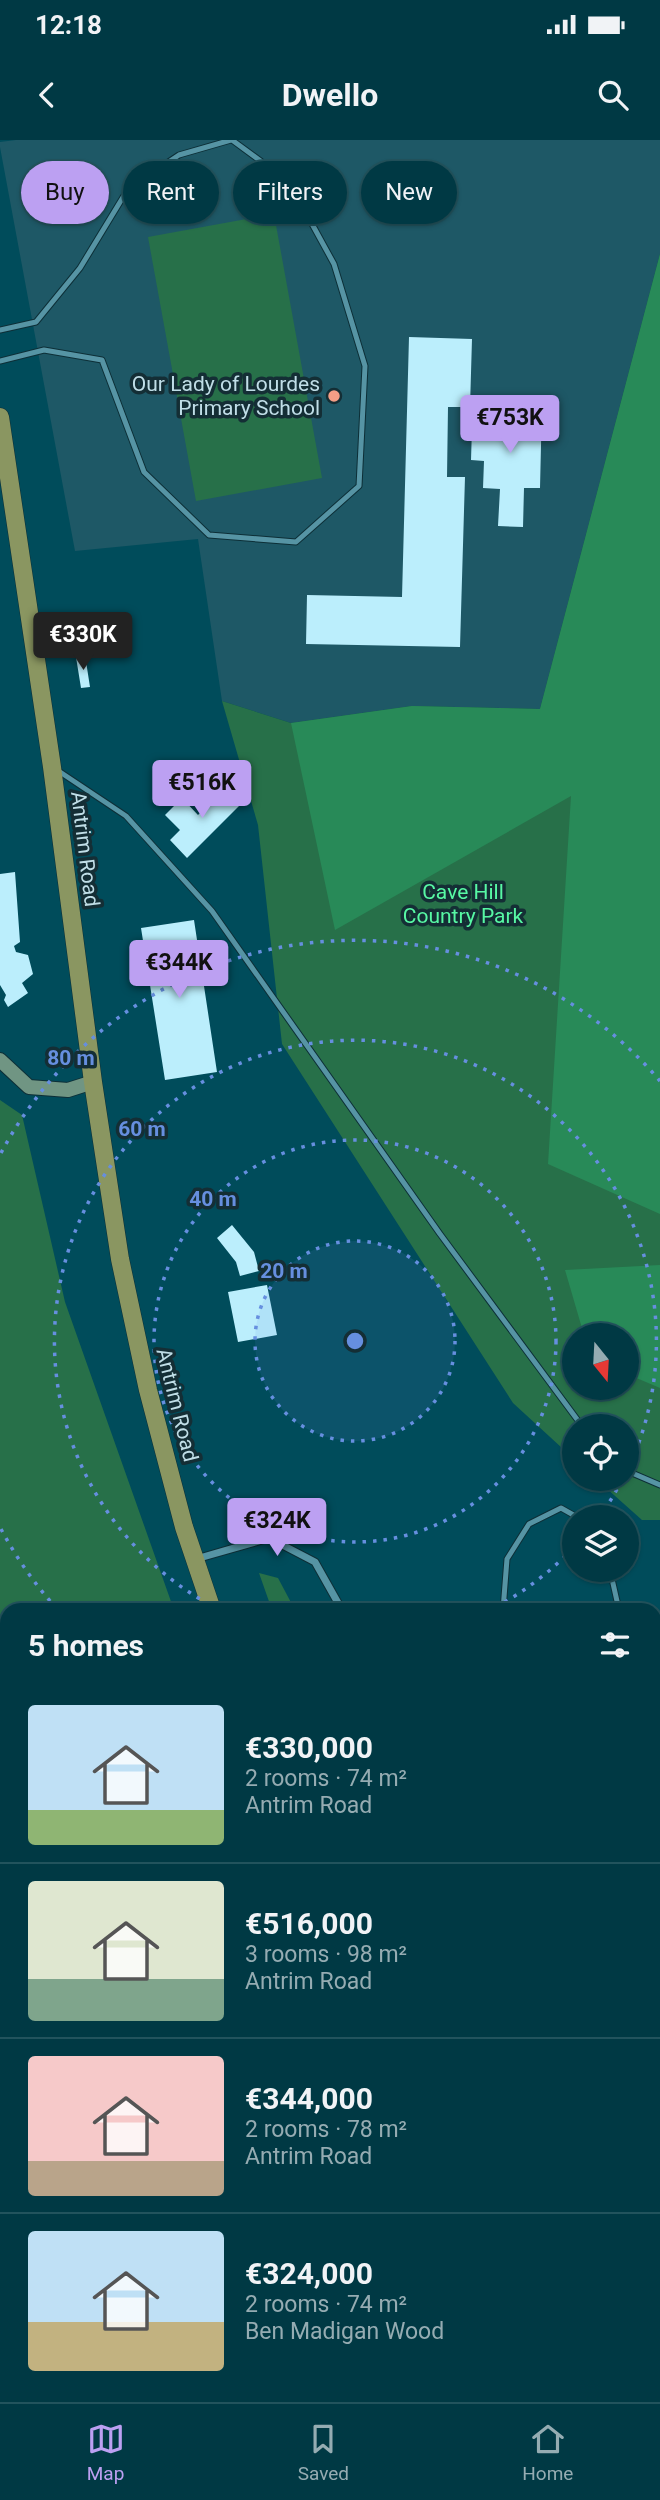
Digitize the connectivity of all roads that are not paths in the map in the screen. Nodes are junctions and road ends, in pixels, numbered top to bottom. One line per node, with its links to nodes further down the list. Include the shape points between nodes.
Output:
1 (231, 140): 2 (lane, via 179,155 128,189 80,268 36,322); 3 (lane, via 289,182 334,264 365,366 359,486 296,542 209,535 144,472 102,360 44,350)
2 (0, 330)
3 (0, 361)
4 (0, 417): 5 (main road, Antrim Road)
5 (52, 767): 7 (main road, Antrim Road); 8 (lane, via 126,817 212,911)
6 (0, 1060): 7 (street, via 30,1087 68,1090)
7 (93, 1082): 12 (main road, Antrim Road, via 134,1325)
8 (573, 1414)
9 (639, 1476): 10 (lane)
10 (660, 1485)
11 (562, 1509): 16 (lane, via 529,1524 507,1559)
12 (195, 1559): 14 (main road, Antrim Road); 15 (street, via 269,1538 315,1562)
13 (613, 1582): 17 (lane)
14 (210, 1603)
15 (338, 1603)
16 (504, 1603)
17 (617, 1603)

